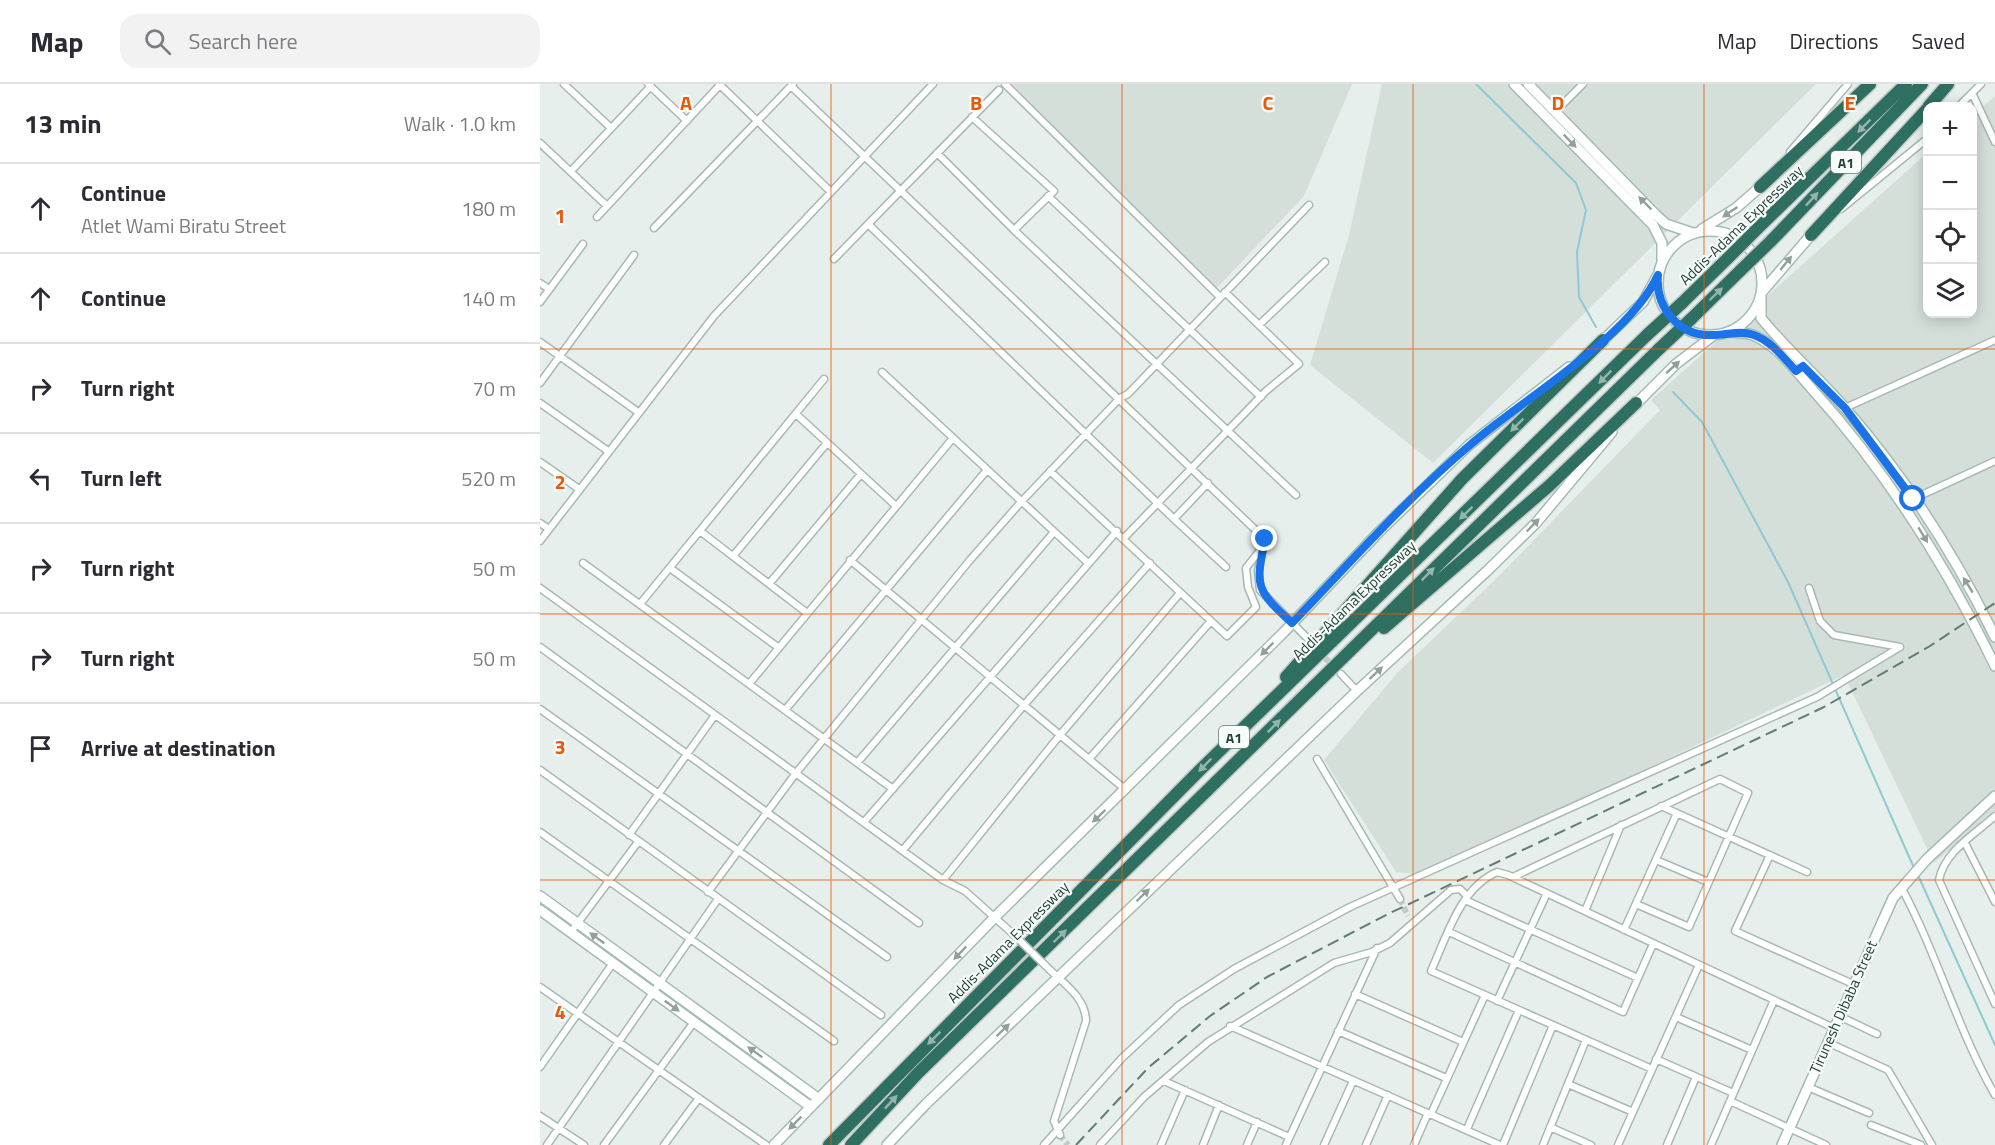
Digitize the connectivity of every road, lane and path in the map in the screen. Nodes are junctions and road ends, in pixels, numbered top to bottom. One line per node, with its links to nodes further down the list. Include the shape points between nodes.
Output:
1 (564, 84): 25 (street)
2 (720, 84): 23 (street); 24 (street)
3 (933, 84): 30 (street)
4 (1005, 84): 53 (street)
5 (1514, 84): 48 (street, one-way to 48, via 1653,225 1662,243)
6 (1528, 84): 20 (street)
7 (1583, 84): 20 (street)
8 (1848, 84): 32 (street)
9 (1870, 84): 32 (highway)
10 (1906, 84): 137 (highway, Addis-Adama Expressway / A1, one-way to 137, bridge)
11 (1922, 84): 129 (highway, Addis-Adama Expressway / A1, one-way to 11, bridge, via 1771,241)
12 (1947, 84): 18 (highway)
13 (1981, 84): 17 (street)
14 (650, 85): 23 (street); 25 (street)
15 (793, 85): 24 (street); 30 (street)
16 (999, 90): 22 (street)
17 (1972, 93): 19 (street); 27 (street)
18 (1932, 102)
19 (1963, 102)
20 (1555, 112): 42 (street, one-way to 20, via 1666,224)
21 (1923, 112): 43 (highway)
22 (972, 117): 29 (street); 35 (street, via 1054,191)
23 (687, 121): 37 (street)
24 (758, 122): 34 (street); 40 (street)
25 (611, 128): 31 (street)
26 (1923, 142): 43 (street)
27 (1995, 142)
28 (540, 143): 31 (street)
29 (937, 153): 33 (street); 41 (street)
30 (865, 156): 33 (street); 34 (street)
31 (571, 171): 37 (street)
32 (1760, 187): 42 (street, one-way to 42, via 1736,208)
33 (901, 190): 39 (street); 69 (street)
34 (831, 192): 73 (street, via 714,316)
35 (1048, 196): 41 (street); 56 (street)
36 (1309, 205): 53 (street)
37 (607, 206): 38 (street)
38 (597, 217)
39 (868, 224): 46 (street); 76 (street)
40 (654, 228)
41 (1014, 230): 63 (street)
42 (1695, 233): 48 (street, via 1674,245); 52 (street, via 1726,232 1751,249 1759,262)
43 (1811, 235): 52 (street, one-way to 43)
44 (583, 244): 51 (street)
45 (634, 255): 62 (street)
46 (834, 259)
47 (1325, 262): 55 (street)
48 (1662, 262): 49 (street)
49 (1658, 275): 58 (street, via 1659,296 1674,321 1700,335); 59 (street, via 1643,302)
50 (540, 283): 51 (street)
51 (549, 290): 54 (street)
52 (1761, 294): 57 (street, via 1747,321); 64 (street, via 1761,318)
53 (1223, 295): 55 (street); 56 (street)
54 (540, 302)
55 (1259, 325): 68 (street, via 1299,364)
56 (1190, 328): 63 (street); 68 (street)
57 (1728, 332): 58 (street); 64 (street, via 1753,334)
58 (1714, 335): 71 (street, one-way to 58, via 1676,364)
59 (1604, 340): 120 (street, via 1469,446); 137 (highway, one-way to 137, via 1462,478)
60 (1995, 340): 72 (street)
61 (540, 342): 62 (street)
62 (560, 356): 67 (street); 73 (street)
63 (1157, 363): 69 (street); 75 (street)
64 (1800, 368): 72 (street); 80 (street)
65 (882, 372): 77 (street)
66 (824, 380): 74 (street)
67 (540, 383)
68 (1261, 397): 75 (street)
69 (1120, 398): 76 (street); 84 (street)
70 (540, 403): 81 (street)
71 (1636, 403): 129 (highway, via 1475,551); 131 (street, one-way to 71, via 1536,523)
72 (1845, 408): 78 (street)
73 (638, 412): 81 (street)
74 (796, 414): 79 (street); 98 (street)
75 (1228, 430): 84 (street); 90 (street)
76 (1084, 434): 86 (street); 93 (street)
77 (953, 438): 85 (street); 94 (street)
78 (1869, 438): 80 (street); 91 (street)
79 (827, 443): 87 (street); 104 (street)
80 (1858, 444): 126 (street, one-way to 126, via 1916,523 1969,612)
81 (608, 452): 89 (street)
82 (1995, 461): 91 (street)
83 (540, 462): 89 (street)
84 (1192, 468): 88 (street); 93 (street)
85 (987, 470): 92 (street); 114 (street)
86 (1050, 471): 92 (street); 99 (street)
87 (861, 474): 94 (street); 111 (street)
88 (1208, 483): 95 (street); 103 (street, via 1265,539)
89 (579, 489): 97 (street)
90 (1296, 495)
91 (1913, 499): 121 (street, one-way to 91, via 1973,593)
92 (1021, 502): 100 (street); 118 (street)
93 (1157, 503): 95 (street); 101 (street)
94 (896, 506): 105 (street)
95 (1174, 519): 109 (street)
96 (540, 523): 97 (street)
97 (549, 529): 102 (street)
98 (700, 531): 104 (street); 110 (street)
99 (1117, 531): 101 (street); 107 (street)
100 (1054, 532): 107 (street); 124 (street)
101 (1124, 538): 108 (street)
102 (540, 541)
103 (1263, 547): 119 (street, via 1246,568 1256,607 1227,636); 120 (street, via 1258,571 1260,590)
104 (733, 556): 111 (street)
105 (850, 560): 114 (street); 117 (street)
106 (583, 563): 116 (street)
107 (1088, 563): 128 (street)
108 (1150, 563): 115 (street); 132 (street)
109 (1226, 567)
110 (670, 568): 116 (street); 125 (street)
111 (769, 584): 117 (street)
112 (540, 588): 135 (street)
113 (1809, 588): 169 (street, via 1820,621 1834,634 1900,647 1817,697)
114 (886, 590): 118 (street); 134 (street)
115 (1180, 593): 119 (street); 136 (street)
116 (640, 604): 130 (street)
117 (807, 613): 125 (street)
118 (921, 619): 124 (street); 138 (street)
119 (1211, 621): 140 (street)
120 (1292, 623): 122 (street); 146 (street, one-way to 146)
121 (1995, 637)
122 (1309, 640)
123 (540, 647): 139 (street)
124 (954, 647): 128 (street); 142 (street)
125 (779, 648): 130 (street)
126 (1995, 666)
127 (1341, 674): 131 (street)
128 (990, 677): 132 (street); 145 (street)
129 (1323, 678): 264 (highway, Addis-Adama Expressway / A1, one-way to 129, via 918,1073)
130 (749, 684): 134 (street)
131 (1357, 691): 197 (street, one-way to 131)
132 (1024, 705): 136 (street); 160 (street)
133 (540, 709): 147 (street)
134 (785, 710): 138 (street)
135 (716, 715): 139 (street); 144 (street)
136 (1060, 735): 140 (street); 166 (street)
137 (1234, 737): 263 (highway, Addis-Adama Expressway / A1, one-way to 263)
138 (824, 739): 142 (street); 144 (street)
139 (686, 753): 147 (street); 150 (street)
140 (1089, 759): 146 (street)
141 (1317, 759): 169 (street)
142 (857, 763): 145 (street)
143 (540, 770): 156 (street)
144 (796, 773): 150 (street); 153 (street)
145 (893, 789): 153 (street)
146 (1126, 790): 181 (street, one-way to 181)
147 (658, 794): 156 (street); 161 (street)
148 (1995, 796): 170 (street, Tirunesh Dibaba Street)
149 (1661, 806): 151 (street); 154 (street); 157 (street, via 1720,779 1748,793)
150 (767, 812): 161 (street); 184 (street)
151 (1677, 813): 157 (street); 163 (street)
152 (1995, 816): 159 (street)
153 (864, 822): 160 (street)
154 (1621, 825): 165 (street); 180 (street)
155 (540, 832): 167 (street)
156 (629, 835): 158 (street)
157 (1729, 836): 162 (street); 168 (street)
158 (638, 842): 167 (street); 171 (street)
159 (1965, 843): 177 (street); 207 (street, via 1948,859 1940,880)
160 (903, 850): 166 (street)
161 (737, 851): 171 (street); 193 (street)
162 (1770, 855): 164 (street); 200 (street, via 1735,931)
163 (1656, 860): 168 (street); 178 (street)
164 (1807, 872)
165 (1513, 877): 172 (street); 174 (street, via 1497,872)
166 (944, 880): 181 (street)
167 (609, 881): 183 (street); 190 (street)
168 (1708, 882): 178 (street, via 1689,927)
169 (1395, 887): 176 (street); 255 (street, via 1234,969 1179,1005 1122,1058)
170 (1901, 887): 200 (street, Tirunesh Dibaba Street); 239 (street, via 1926,936 1973,1057)
171 (708, 892): 175 (street)
172 (1547, 893): 180 (street); 186 (street)
173 (540, 896): 183 (street)
174 (1466, 898): 185 (street, via 1460,889 1451,891); 186 (street); 189 (street)
175 (718, 899): 190 (street); 210 (street)
176 (1400, 899)
177 (1995, 902)
178 (1636, 904): 187 (street)
179 (540, 910): 188 (street)
180 (1585, 911): 187 (street)
181 (996, 916): 197 (street, bridge); 241 (street, one-way to 241)
182 (1408, 916): 185 (street)
183 (577, 923): 188 (street); 199 (street, one-way to 183)
184 (919, 923)
185 (1411, 923): 192 (street)
186 (1530, 928): 195 (street); 198 (street)
187 (1624, 930): 191 (street)
188 (571, 932): 194 (street)
189 (1449, 932): 195 (street); 204 (street, via 1431,970)
190 (689, 939): 199 (street); 220 (street)
191 (1653, 944): 196 (street); 198 (street)
192 (1378, 948): 203 (street); 215 (street, via 1334,963)
193 (887, 957)
194 (613, 963): 202 (street); 209 (street)
195 (1513, 963): 198 (street, via 1623,1012); 206 (street)
196 (1699, 965): 205 (street); 212 (street)
197 (1058, 977): 255 (street, via 1080,1000 1086,1010 1086,1021 1054,1122); 265 (street, one-way to 197)
198 (1638, 978)
199 (658, 982): 202 (street); 241 (street, one-way to 199)
200 (1853, 984): 211 (street, Tirunesh Dibaba Street)
201 (541, 990): 209 (street)
202 (652, 991): 213 (street, one-way to 213); 221 (street)
203 (1355, 994): 217 (street); 222 (street)
204 (1485, 995): 206 (street); 222 (street)
205 (1773, 1000): 216 (street); 224 (street)
206 (1497, 1001): 208 (street)
207 (1995, 1004)
208 (1519, 1010): 214 (street); 253 (street)
209 (578, 1014): 221 (street); 226 (street)
210 (881, 1016)
211 (1839, 1016): 216 (street, Tirunesh Dibaba Street); 218 (street)
212 (1676, 1017): 224 (street); 225 (street)
213 (694, 1022): 229 (street); 244 (street)
214 (1553, 1025): 219 (street); 275 (street)
215 (1230, 1026): 227 (street); 232 (street)
216 (1834, 1028): 223 (street, Tirunesh Dibaba Street)
217 (1338, 1031): 227 (street); 231 (street)
218 (1877, 1034)
219 (1586, 1040): 228 (street); 234 (street)
220 (834, 1041)
221 (617, 1042): 229 (street); 252 (street)
222 (1462, 1042): 231 (street)
223 (1827, 1042): 235 (street, Tirunesh Dibaba Street); 284 (street, via 1888,1070)
224 (1752, 1050): 237 (street)
225 (1656, 1059): 228 (street); 230 (street)
226 (540, 1067)
227 (1321, 1067): 233 (street); 256 (street)
228 (1652, 1069): 245 (street)
229 (658, 1070): 240 (street); 259 (street)
230 (1696, 1077): 237 (street); 279 (street)
231 (1446, 1078): 247 (street)
232 (1164, 1081): 236 (street); 267 (street)
233 (1353, 1081): 238 (street); 272 (street)
234 (1568, 1084): 245 (street); 251 (street)
235 (1808, 1087): 246 (street); 254 (street, Tirunesh Dibaba Street)
236 (1185, 1090): 243 (street); 268 (street)
237 (1733, 1093): 242 (street)
238 (1388, 1095): 247 (street); 273 (street)
239 (1995, 1095)
240 (699, 1098): 260 (street); 261 (street)
241 (819, 1099): 244 (street)
242 (1730, 1101): 254 (street); 280 (street)
243 (1219, 1105): 249 (street); 269 (street)
244 (811, 1107): 262 (street, one-way to 262)
245 (1633, 1112): 278 (street)
246 (1869, 1113)
247 (1429, 1114): 253 (street); 274 (street)
248 (540, 1116): 252 (street)
249 (1257, 1122): 256 (street); 270 (street)
250 (1871, 1125): 283 (street)
251 (1550, 1127): 276 (street); 277 (street)
252 (559, 1129): 257 (street); 258 (street)
253 (1467, 1129): 275 (street)
254 (1789, 1129): 281 (street, Tirunesh Dibaba Street); 282 (street)
255 (1058, 1132): 266 (street)
256 (1289, 1137): 271 (street)
257 (547, 1145)
258 (584, 1145)
259 (604, 1145)
260 (664, 1145)
261 (766, 1145)
262 (774, 1145)
263 (829, 1145)
264 (851, 1145)
265 (887, 1145)
266 (1044, 1145)
267 (1100, 1145)
268 (1161, 1145)
269 (1203, 1145)
270 (1247, 1145)
271 (1286, 1145)
272 (1324, 1145)
273 (1366, 1145)
274 (1414, 1145)
275 (1502, 1145)
276 (1543, 1145)
277 (1591, 1145)
278 (1618, 1145)
279 (1667, 1145)
280 (1711, 1145)
281 (1782, 1145)
282 (1827, 1145)
283 (1921, 1145)
284 (1932, 1145)

